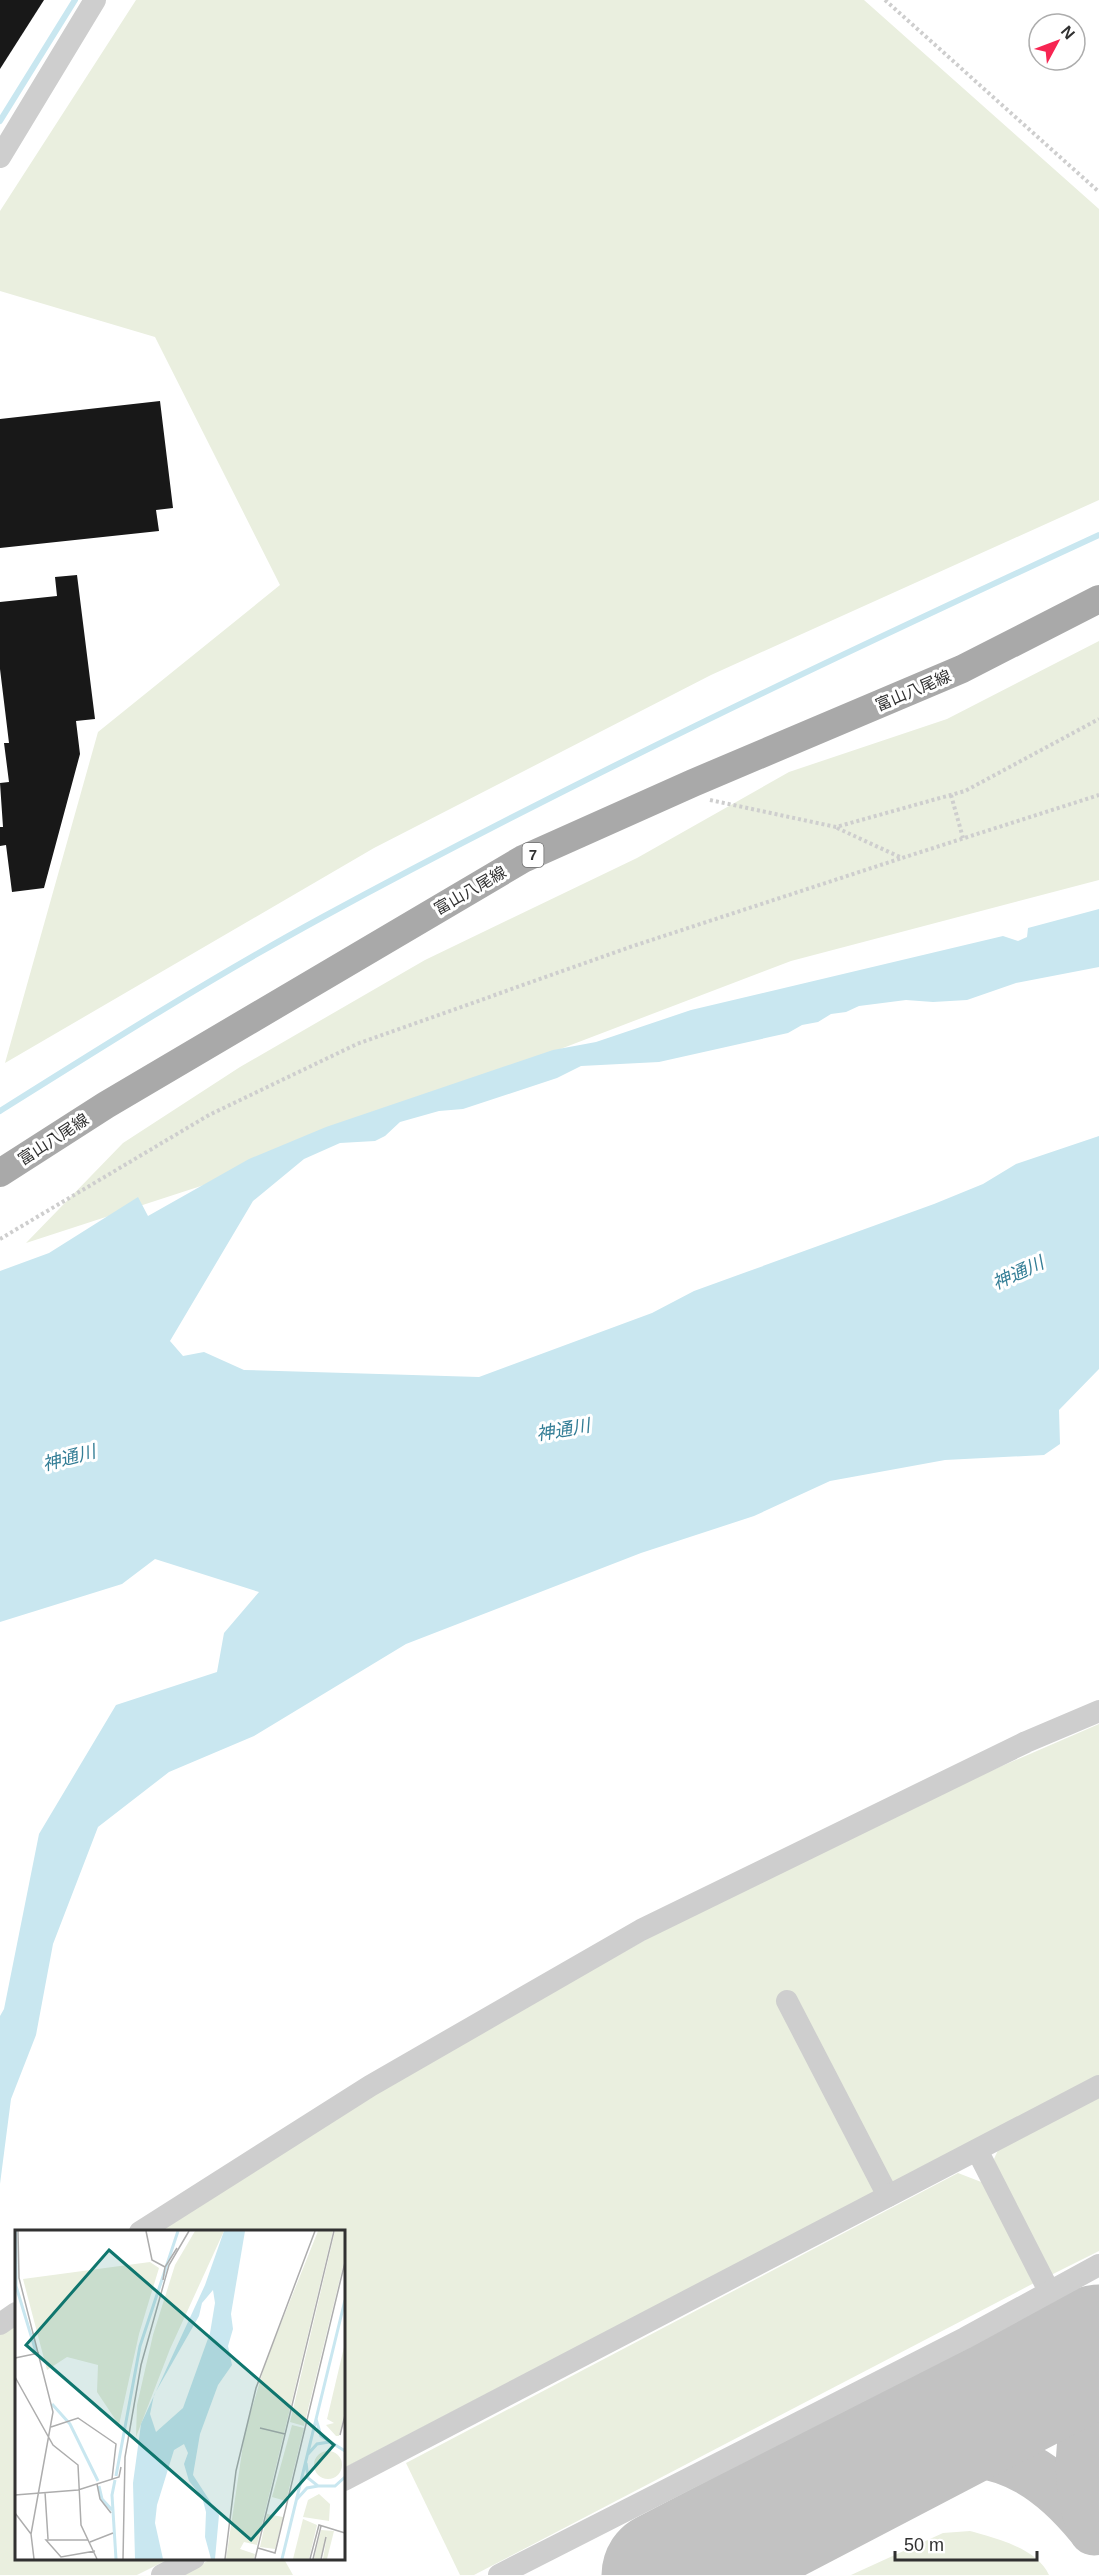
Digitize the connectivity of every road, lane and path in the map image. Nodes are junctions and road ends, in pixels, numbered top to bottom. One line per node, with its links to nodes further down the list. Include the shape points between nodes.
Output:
1 (95, 0): 3 (street)
2 (885, 0): 5 (path)
3 (9, 123): 4 (street)
4 (0, 157)
5 (1099, 192)
6 (1099, 599): 8 (main road, 富山八尾線 / 7, via 962,669)
7 (1099, 719): 9 (path)
8 (693, 783): 11 (path, via 710,800); 14 (main road, 富山八尾線 / 7, via 523,859 106,1105)
9 (951, 795): 11 (path); 12 (path)
10 (1099, 795): 12 (path)
11 (836, 827): 13 (path)
12 (963, 838): 13 (path)
13 (902, 858): 15 (path, via 630,947 357,1044 209,1115)
14 (0, 1173)
15 (0, 1239)
16 (1099, 1711): 21 (street, via 1026,1742 641,1930 370,2086)
17 (787, 2001): 20 (street)
18 (1099, 2086): 19 (street)
19 (976, 2150): 20 (street); 23 (street)
20 (888, 2196): 26 (street)
21 (143, 2230)
22 (1099, 2265): 23 (street)
23 (1049, 2291): 29 (street)
24 (15, 2314): 25 (street)
25 (0, 2324)
26 (345, 2479)
27 (192, 2560): 28 (street)
28 (162, 2575)
29 (499, 2575)

